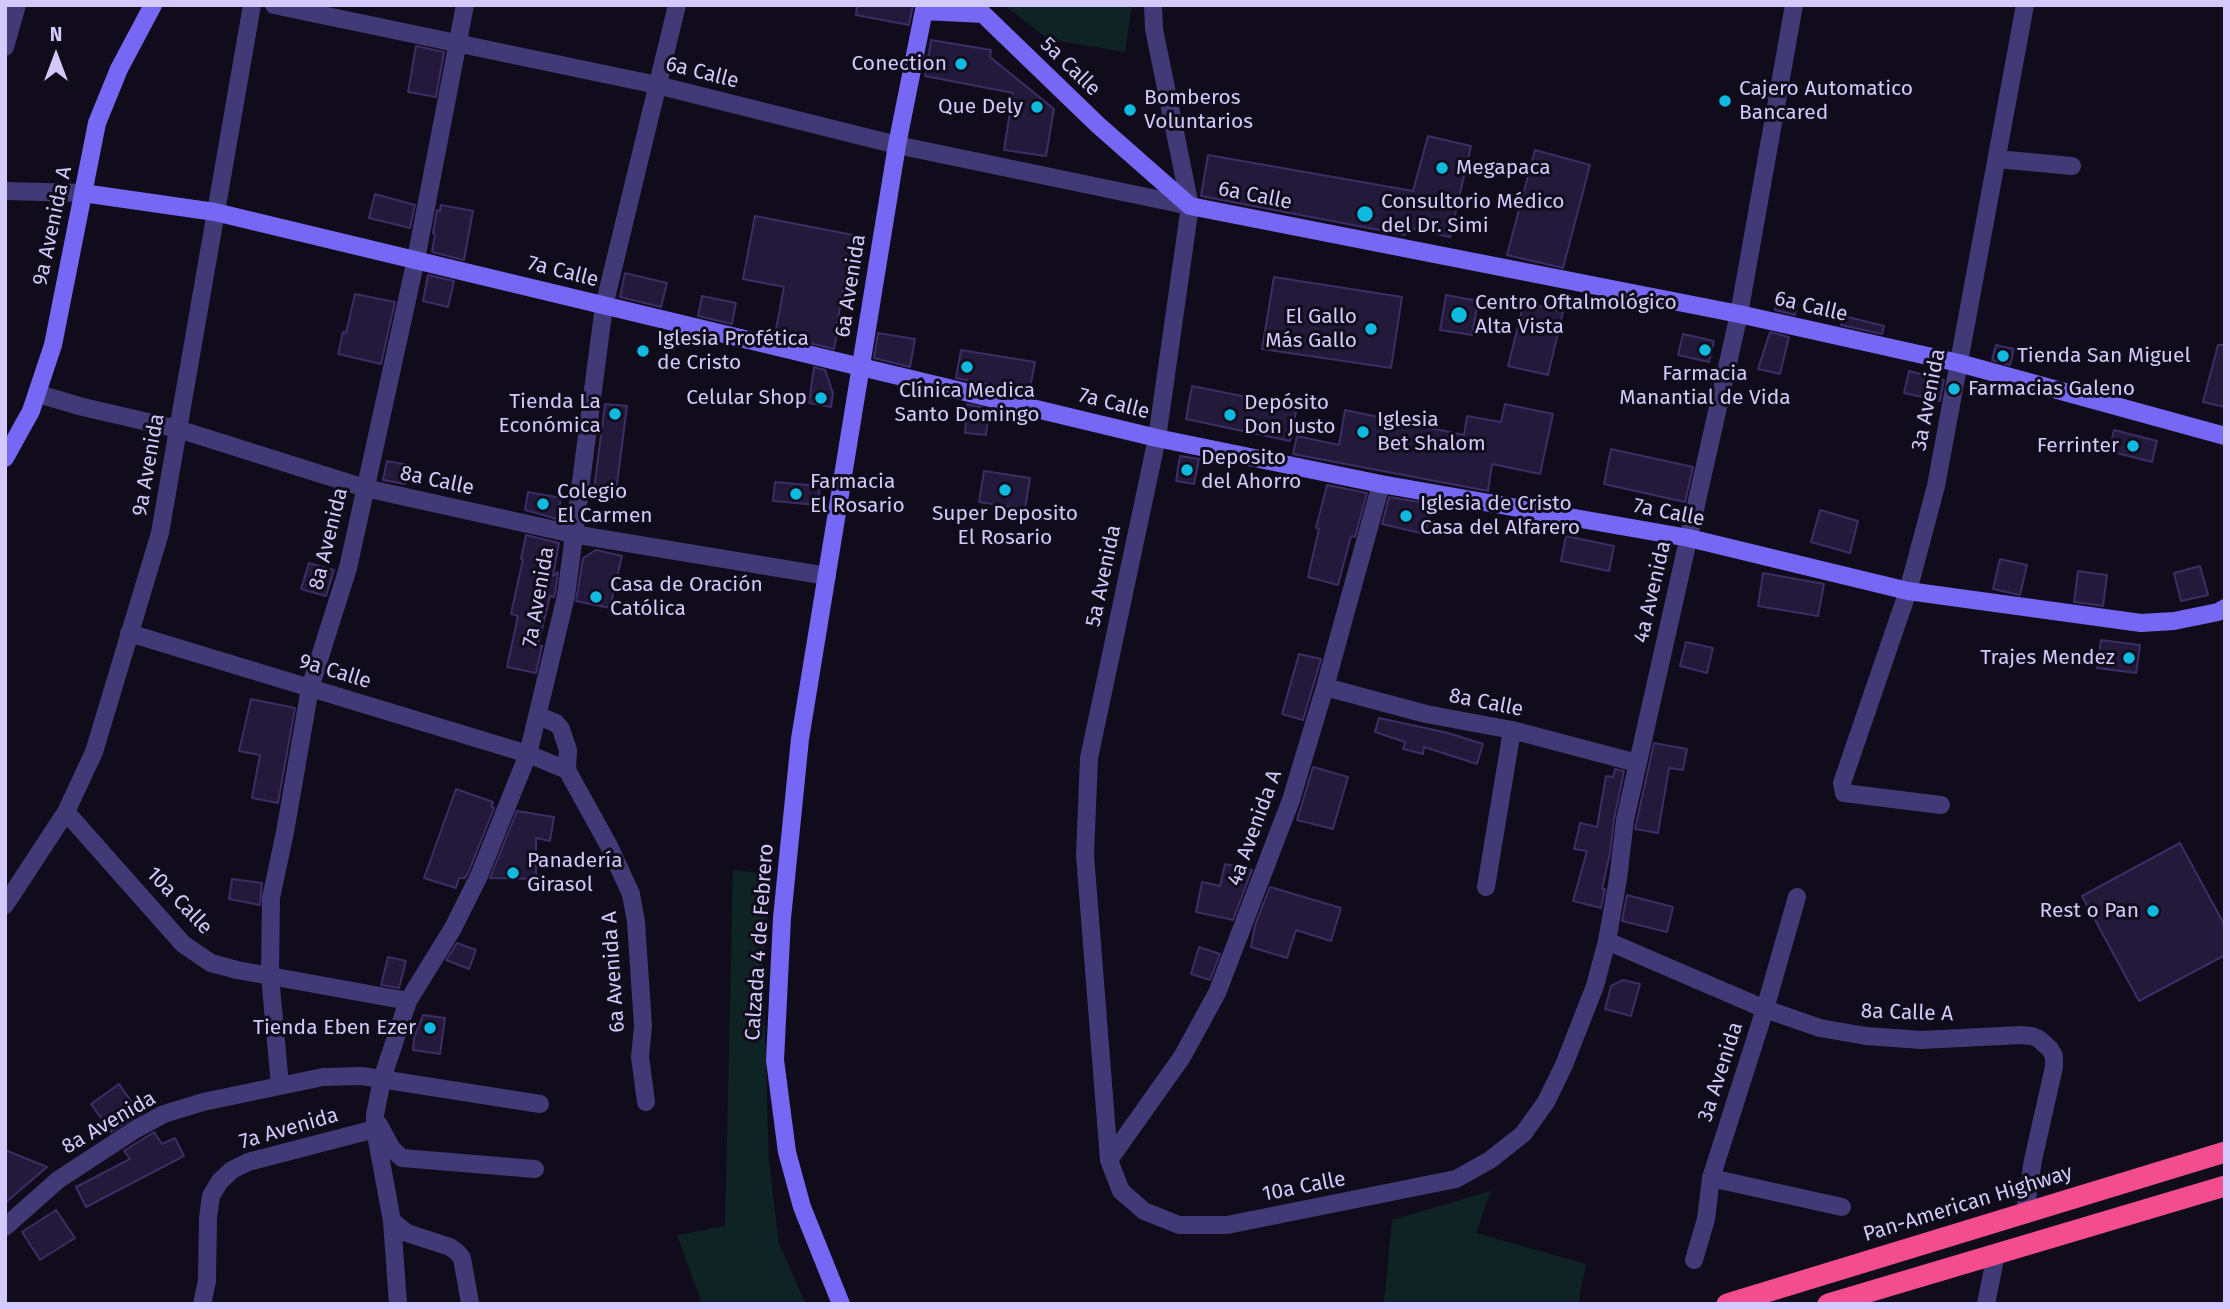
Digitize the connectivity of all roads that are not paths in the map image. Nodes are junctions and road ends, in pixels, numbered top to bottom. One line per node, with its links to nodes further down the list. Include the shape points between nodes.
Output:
1 (17, 5): 13 (street)
2 (153, 5): 19 (street, 9a Avenida A, via 97,123)
3 (252, 5): 21 (street, 9a Avenida)
4 (274, 5): 12 (street, 6a Calle)
5 (465, 5): 12 (street, 8a Avenida)
6 (677, 5): 14 (street, 7a Avenida)
7 (1153, 5): 20 (street, 5a Avenida)
8 (1794, 5): 24 (street, 4a Avenida)
9 (2025, 5): 16 (street, 3a Avenida)
10 (924, 8): 11 (street, 5a Calle); 15 (street, 6a Avenida)
11 (979, 10): 20 (street, 5a Calle)
12 (456, 44): 14 (street, 6a Calle); 22 (street, 8a Avenida)
13 (5, 47)
14 (657, 85): 15 (street, 6a Calle); 23 (street, 7a Avenida)
15 (897, 145): 20 (street, 6a Calle); 26 (street, 6a Avenida)
16 (1997, 159): 17 (street); 25 (street, 3a Avenida)
17 (2072, 166)
18 (5, 191): 19 (street, 7a Calle)
19 (83, 193): 21 (street, 7a Calle); 31 (street, 9a Avenida A, via 53,345 30,411)
20 (1190, 206): 24 (street, 6a Calle); 30 (street, 5a Avenida)
21 (215, 212): 22 (street, 7a Calle); 28 (street, 9a Avenida)
22 (416, 259): 23 (street, 7a Calle); 33 (street, 8a Avenida)
23 (604, 306): 26 (street, 7a Calle); 34 (street, 7a Avenida)
24 (1739, 314): 25 (street, 6a Calle); 35 (street, 4a Avenida)
25 (1959, 363): 29 (street, 6a Calle); 37 (street, 3a Avenida, via 1936,486)
26 (862, 366): 30 (street, 7a Calle); 36 (street, 6a Avenida)
27 (45, 396): 28 (street, 8a Calle)
28 (178, 429): 33 (street, 8a Calle); 39 (street, 9a Avenida, via 160,533)
29 (2225, 436)
30 (1157, 438): 32 (street, 7a Calle); 63 (street, 5a Avenida, via 1089,758 1085,855)
31 (5, 458)
32 (1381, 484): 35 (street, 7a Calle); 40 (street, 4a Avenida A)
33 (365, 488): 34 (street, 8a Calle); 41 (street, 8a Avenida, via 348,568)
34 (573, 534): 36 (street, 8a Calle); 42 (street, 7a Avenida, via 561,621)
35 (1689, 538): 37 (street, 7a Calle); 45 (street, 4a Avenida)
36 (827, 576): 76 (street, Calzada 4 de Febrero, via 800,738 782,918 775,1060 787,1152 802,1207)
37 (1908, 591): 38 (street, 7a Calle, via 2141,623); 47 (street, 3a Avenida, via 1842,783 1844,793)
38 (2222, 610)
39 (129, 633): 41 (street, 9a Calle); 48 (street, 9a Avenida, via 94,752)
40 (1325, 687): 43 (street, 8a Calle, via 1426,714); 63 (street, 4a Avenida A, via 1291,800 1217,993 1182,1057)
41 (310, 688): 44 (street, 9a Calle); 53 (street, 8a Avenida, via 271,898)
42 (538, 716): 44 (street, 7a Avenida); 46 (street, via 561,729 568,750)
43 (1512, 730): 45 (street, 8a Calle); 49 (street)
44 (528, 754): 46 (street); 54 (street, 7a Avenida, via 474,886)
45 (1637, 763): 52 (street, 4a Avenida)
46 (567, 770): 58 (street, 6a Avenida A, via 631,894)
47 (1941, 805)
48 (66, 812): 51 (street, 9a Avenida); 53 (street, 10a Calle, via 183,944 211,962)
49 (1486, 887)
50 (1797, 897): 55 (street, 3a Avenida)
51 (5, 905)
52 (1607, 941): 55 (street, 8a Calle A); 61 (street, 4a Avenida, via 1564,1065)
53 (270, 976): 54 (street, 10a Calle); 57 (street, 8a Avenida)
54 (408, 1002): 56 (street, 7a Avenida)
55 (1765, 1009): 65 (street, 3a Avenida); 68 (street, 8a Calle A, via 1820,1028 1866,1037 1921,1040 2021,1035 2044,1042 2054,1055 2054,1068)
56 (382, 1079): 57 (street, 8a Avenida, via 323,1077); 59 (street, 8a Avenida); 60 (street, 7a Avenida)
57 (280, 1085): 70 (street, 8a Avenida, via 164,1114 58,1180)
58 (646, 1102)
59 (540, 1104)
60 (375, 1122): 64 (street, via 402,1158); 69 (street, 7a Avenida); 74 (street, 7a Avenida, via 248,1162 220,1181 211,1196)
61 (1523, 1134): 63 (street, 10a Calle, via 1456,1180 1227,1226 1179,1225 1144,1211 1121,1191)
62 (2225, 1152): 68 (highway, Pan-American Highway)
63 (1109, 1160)
64 (535, 1169)
65 (1711, 1178): 67 (street); 72 (street, 3a Avenida)
66 (2225, 1186): 71 (highway)
67 (1842, 1207)
68 (2025, 1212): 77 (highway, Pan-American Highway)
69 (392, 1221): 73 (street, via 407,1233 450,1247 463,1258); 75 (street, 7a Avenida)
70 (10, 1222)
71 (1996, 1254): 78 (highway); 79 (street)
72 (1694, 1261)
73 (470, 1303)
74 (202, 1304)
75 (398, 1304)
76 (841, 1304)
77 (1727, 1304)
78 (1828, 1304)
79 (1986, 1304)

